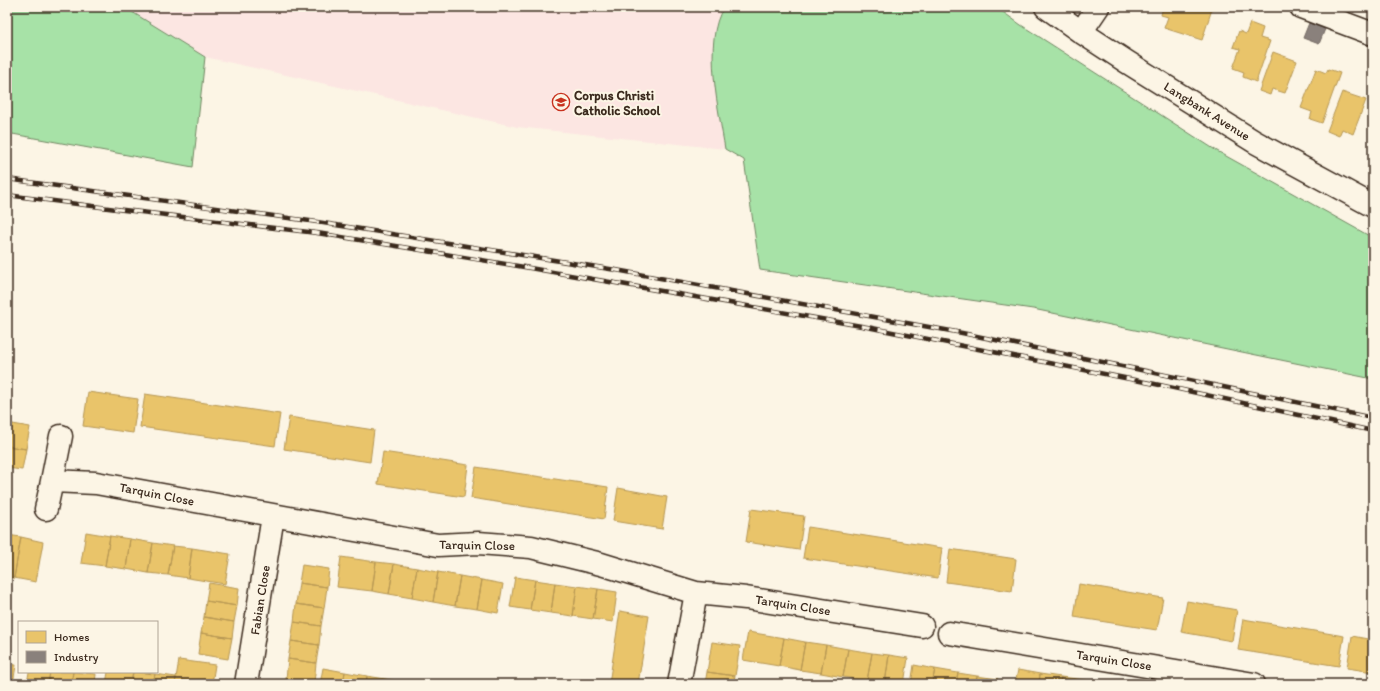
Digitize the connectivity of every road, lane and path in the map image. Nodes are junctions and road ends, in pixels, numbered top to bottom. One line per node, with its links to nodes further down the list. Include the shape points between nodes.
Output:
1 (1046, 7): 4 (street, Langbank Avenue)
2 (1098, 7): 4 (street)
3 (1301, 7): 5 (street)
4 (1081, 32): 6 (street, Langbank Avenue, via 1255,142)
5 (1373, 34)
6 (1373, 206)
7 (61, 436): 8 (street)
8 (52, 481): 9 (street); 10 (street, Tarquin Close, via 96,483)
9 (46, 508)
10 (273, 516): 11 (street, Tarquin Close, via 438,545 478,543 531,547 600,564); 15 (street, Fabian Close)
11 (696, 593): 12 (street, Tarquin Close, via 746,598); 16 (street)
12 (922, 626)
13 (949, 633): 14 (street, Tarquin Close)
14 (1159, 676): 17 (street, Tarquin Close)
15 (246, 684)
16 (680, 684)
17 (1254, 684)

